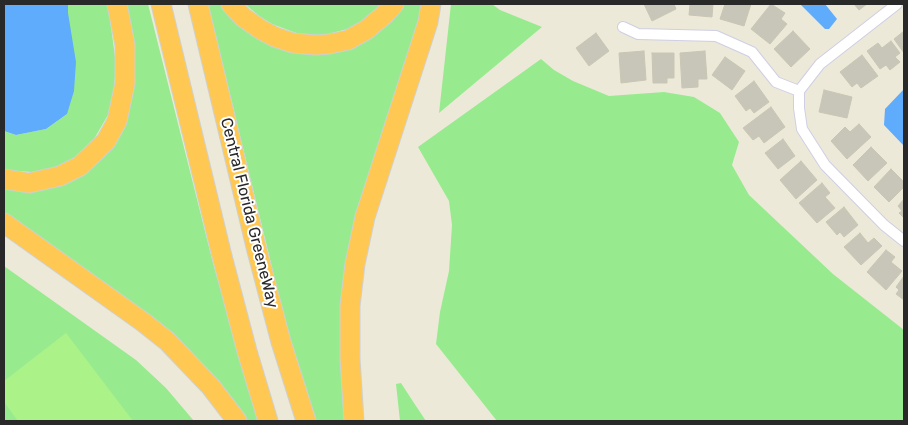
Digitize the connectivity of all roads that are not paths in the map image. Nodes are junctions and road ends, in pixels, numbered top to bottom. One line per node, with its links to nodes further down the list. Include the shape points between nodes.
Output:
1 (117, 4): 10 (highway, via 125,45 125,83 119,115 106,142 80,166 60,176 29,182)
2 (161, 4): 14 (highway, via 244,342)
3 (198, 4): 15 (highway, Central Florida GreeneWay, via 256,247)
4 (231, 4): 5 (highway, via 243,17 275,37 316,45 348,40 360,34)
5 (394, 4)
6 (431, 4): 16 (highway, via 365,217 355,264 350,306)
7 (897, 4): 9 (street, via 820,64)
8 (623, 27): 9 (street, via 638,34 716,36 752,52 776,82)
9 (799, 91): 12 (street, via 802,129 825,165 884,226)
10 (4, 179)
11 (4, 223): 13 (highway, via 167,341 212,387)
12 (904, 241)
13 (237, 421)
14 (268, 421)
15 (306, 421)
16 (354, 421)

